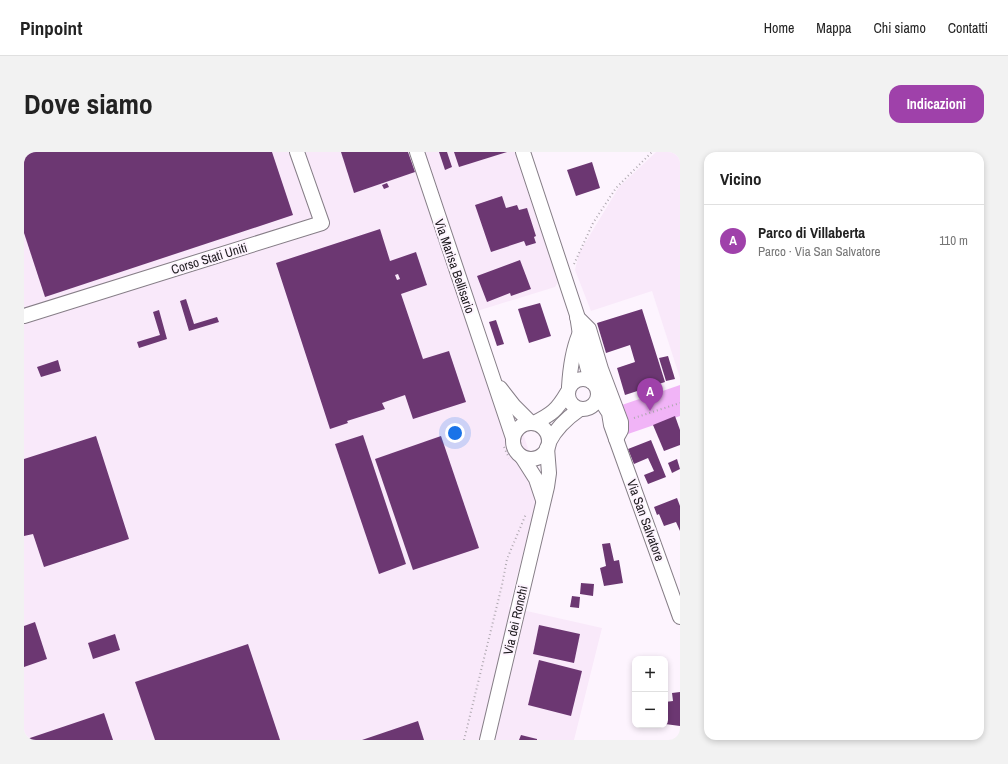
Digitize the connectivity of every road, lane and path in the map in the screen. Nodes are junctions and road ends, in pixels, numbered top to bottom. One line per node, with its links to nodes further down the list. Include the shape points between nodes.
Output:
1 (297, 152): 6 (street, Corso Stati Uniti, via 322,223)
2 (417, 152): 9 (street, Via Marisa Bellisario)
3 (523, 152): 7 (street, Via San Salvatore)
4 (652, 152): 5 (path, via 616,188 593,223)
5 (572, 267)
6 (25, 311)
7 (577, 317): 8 (street, Via San Salvatore); 16 (street, via 589,329)
8 (579, 335): 10 (street, Via San Salvatore); 11 (street, Via San Salvatore, via 575,344)
9 (493, 380): 15 (street, Via Marisa Bellisario, via 514,406); 17 (street, Via Marisa Bellisario)
10 (592, 382): 11 (street, via 579,379); 12 (street, Via San Salvatore)
11 (568, 390): 14 (street, via 568,398 572,405); 15 (street, via 551,415)
12 (598, 396): 14 (street, via 594,404); 16 (street, Via San Salvatore)
13 (680, 402): 16 (path)
14 (584, 409): 16 (street, via 597,411); 18 (street, via 572,415 554,431)
15 (533, 423): 17 (street, via 521,425); 18 (street, Via dei Ronchi, via 546,432)
16 (616, 423): 22 (street, Via San Salvatore, via 616,439)
17 (508, 440): 19 (street, via 515,449); 19 (path, via 505,450 508,457)
18 (548, 445): 19 (street, via 536,458); 20 (street, Via dei Ronchi, via 549,473)
19 (518, 460): 20 (street, via 536,479)
20 (543, 500): 24 (street, Via dei Ronchi)
21 (528, 508): 23 (path, via 507,559)
22 (680, 618)
23 (464, 740)
24 (487, 740)

